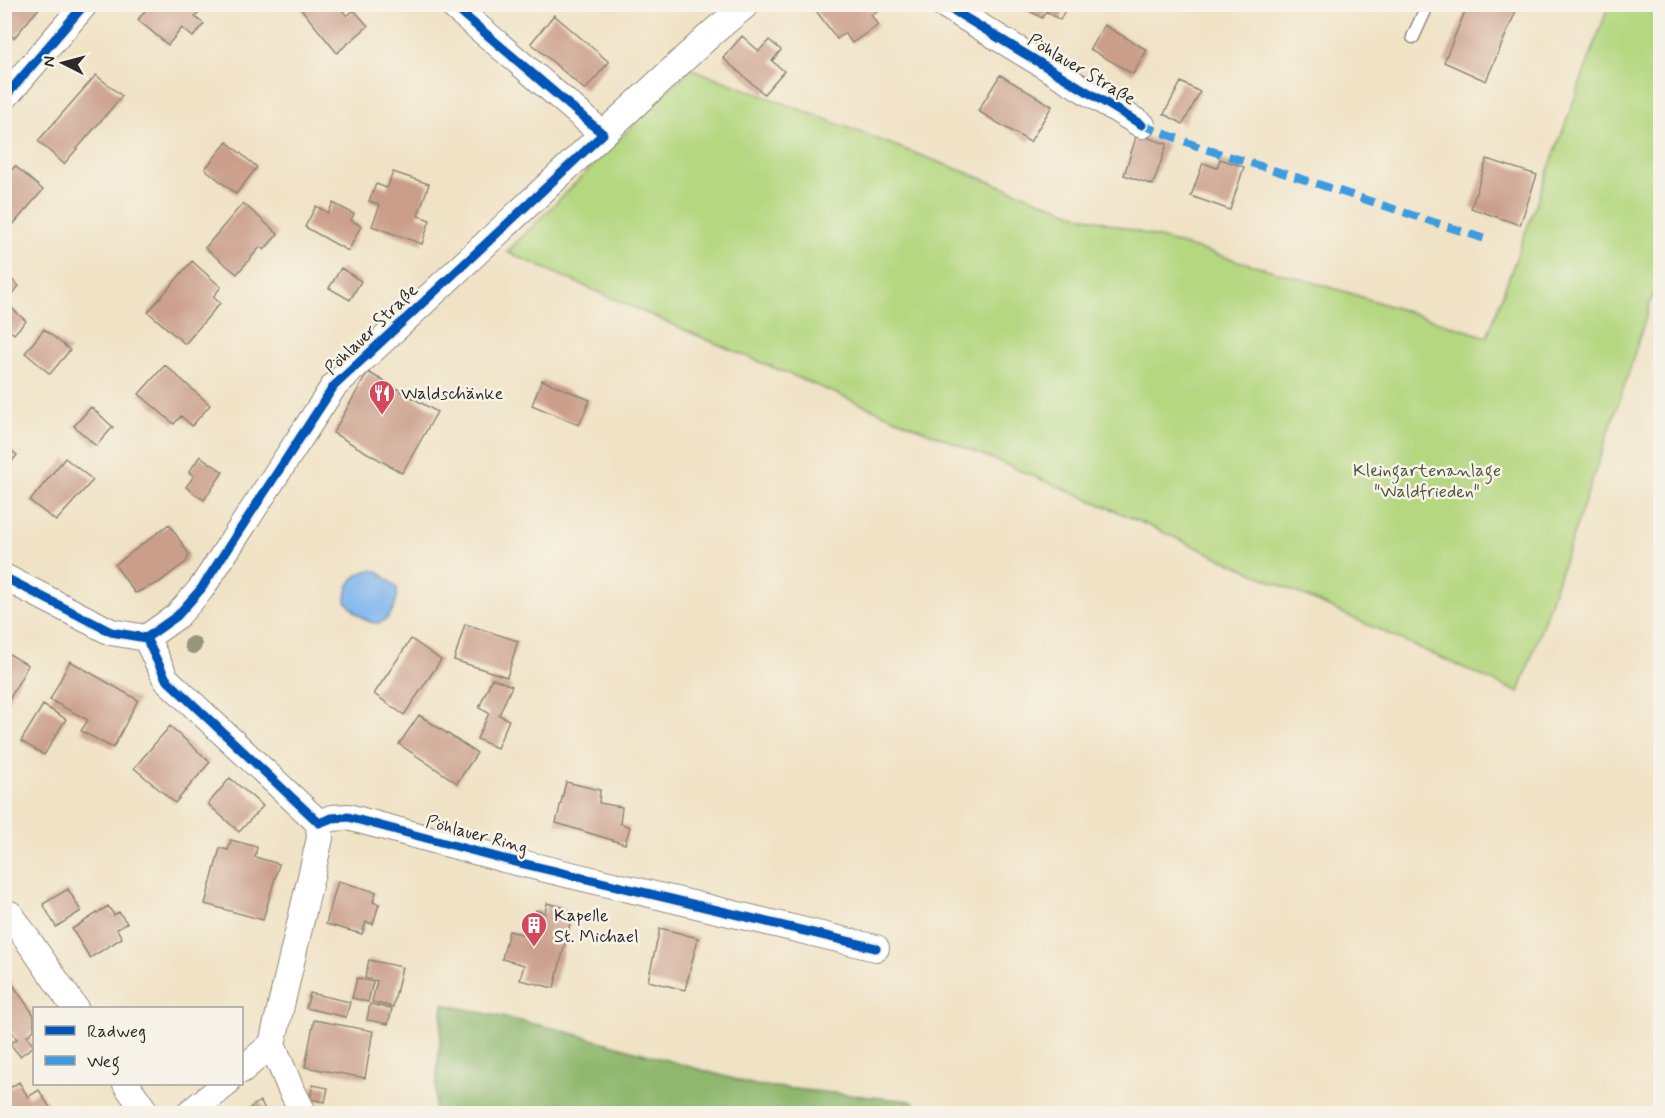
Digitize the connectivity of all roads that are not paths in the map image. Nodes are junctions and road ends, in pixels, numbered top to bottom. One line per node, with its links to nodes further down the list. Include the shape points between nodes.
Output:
1 (85, 4): 7 (street)
2 (451, 4): 9 (street)
3 (747, 4): 9 (street, Pöhlauer Straße)
4 (943, 4): 8 (street, Pöhlauer Straße)
5 (1428, 4): 6 (lane)
6 (1413, 37)
7 (4, 98)
8 (1142, 125)
9 (603, 134): 11 (street, Pöhlauer Straße, via 334,386 201,589 177,616)
10 (4, 577): 11 (street, via 111,632)
11 (146, 638): 12 (street, via 166,679)
12 (319, 823): 14 (street, Pöhlauer Ring, via 348,817 504,859); 16 (street, via 320,838)
13 (10, 914): 15 (street)
14 (876, 948)
15 (74, 1007)
16 (272, 1044): 17 (street); 22 (street)
17 (243, 1069)
18 (127, 1085): 20 (street)
19 (223, 1085): 21 (street)
20 (147, 1113)
21 (188, 1113)
22 (304, 1113)

